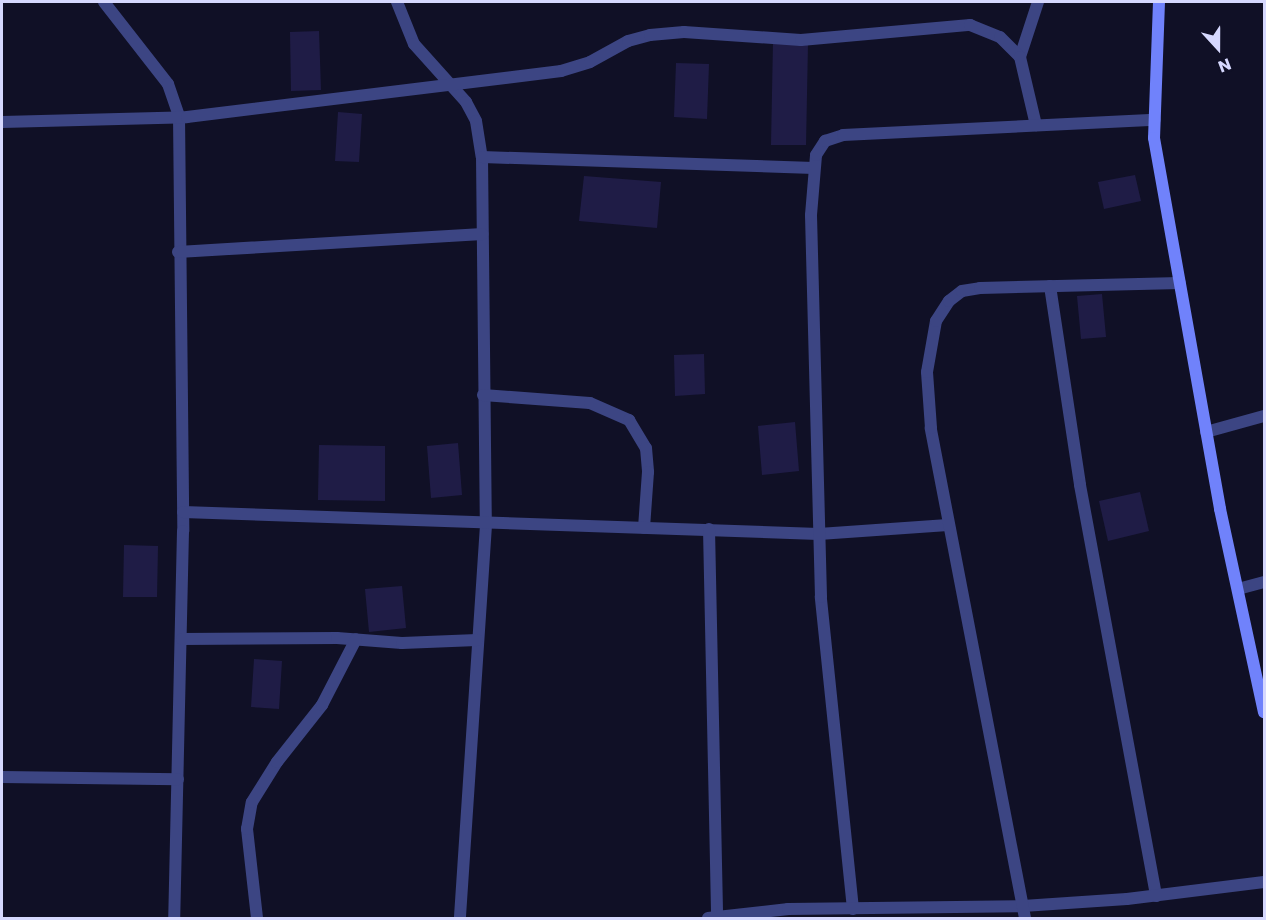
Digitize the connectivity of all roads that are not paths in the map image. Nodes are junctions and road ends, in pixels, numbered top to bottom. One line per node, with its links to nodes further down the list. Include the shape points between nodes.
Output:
1 (104, 2): 7 (street, via 168,84)
2 (397, 2): 6 (street, via 414,44)
3 (1038, 2): 5 (street)
4 (1159, 2): 8 (street)
5 (1020, 57): 6 (street, via 1000,37 970,25 801,40 684,32 628,41 568,70); 10 (street)
6 (449, 83): 7 (street); 11 (street, via 476,121)
7 (179, 116): 9 (street); 14 (street)
8 (1155, 120): 10 (street); 15 (street)
9 (2, 122)
10 (1036, 125): 12 (street, via 843,135 825,141 816,155)
11 (482, 157): 12 (street); 13 (street)
12 (814, 168): 25 (street, via 811,215)
13 (482, 234): 14 (street); 17 (street)
14 (178, 252): 20 (street)
15 (1180, 283): 16 (street); 19 (street)
16 (1050, 286): 22 (street, via 962,291 949,301 936,321 927,372 931,428); 35 (street, via 1080,485)
17 (483, 395): 21 (street); 23 (street, via 590,403 629,420 646,448)
18 (1264, 416): 19 (street)
19 (1206, 432): 27 (street)
20 (183, 512): 21 (street); 28 (street)
21 (486, 525): 23 (street); 30 (street, via 483,604)
22 (948, 525): 25 (street); 37 (street)
23 (644, 528): 24 (street)
24 (709, 529): 25 (street); 41 (street)
25 (819, 534): 36 (street, via 820,597)
26 (1264, 582): 27 (street)
27 (1238, 590): 31 (street)
28 (182, 639): 29 (street); 33 (street)
29 (357, 639): 30 (street, via 402,643); 39 (street, via 322,705 277,762 252,802 247,829)
30 (477, 640): 40 (street)
31 (1264, 712)
32 (2, 777): 33 (street)
33 (178, 779): 38 (street)
34 (1264, 882): 35 (street)
35 (1156, 896): 37 (street)
36 (853, 909): 37 (street); 41 (street, via 788,909)
37 (1024, 912)
38 (174, 918)
39 (257, 918)
40 (460, 918)
41 (713, 918)

